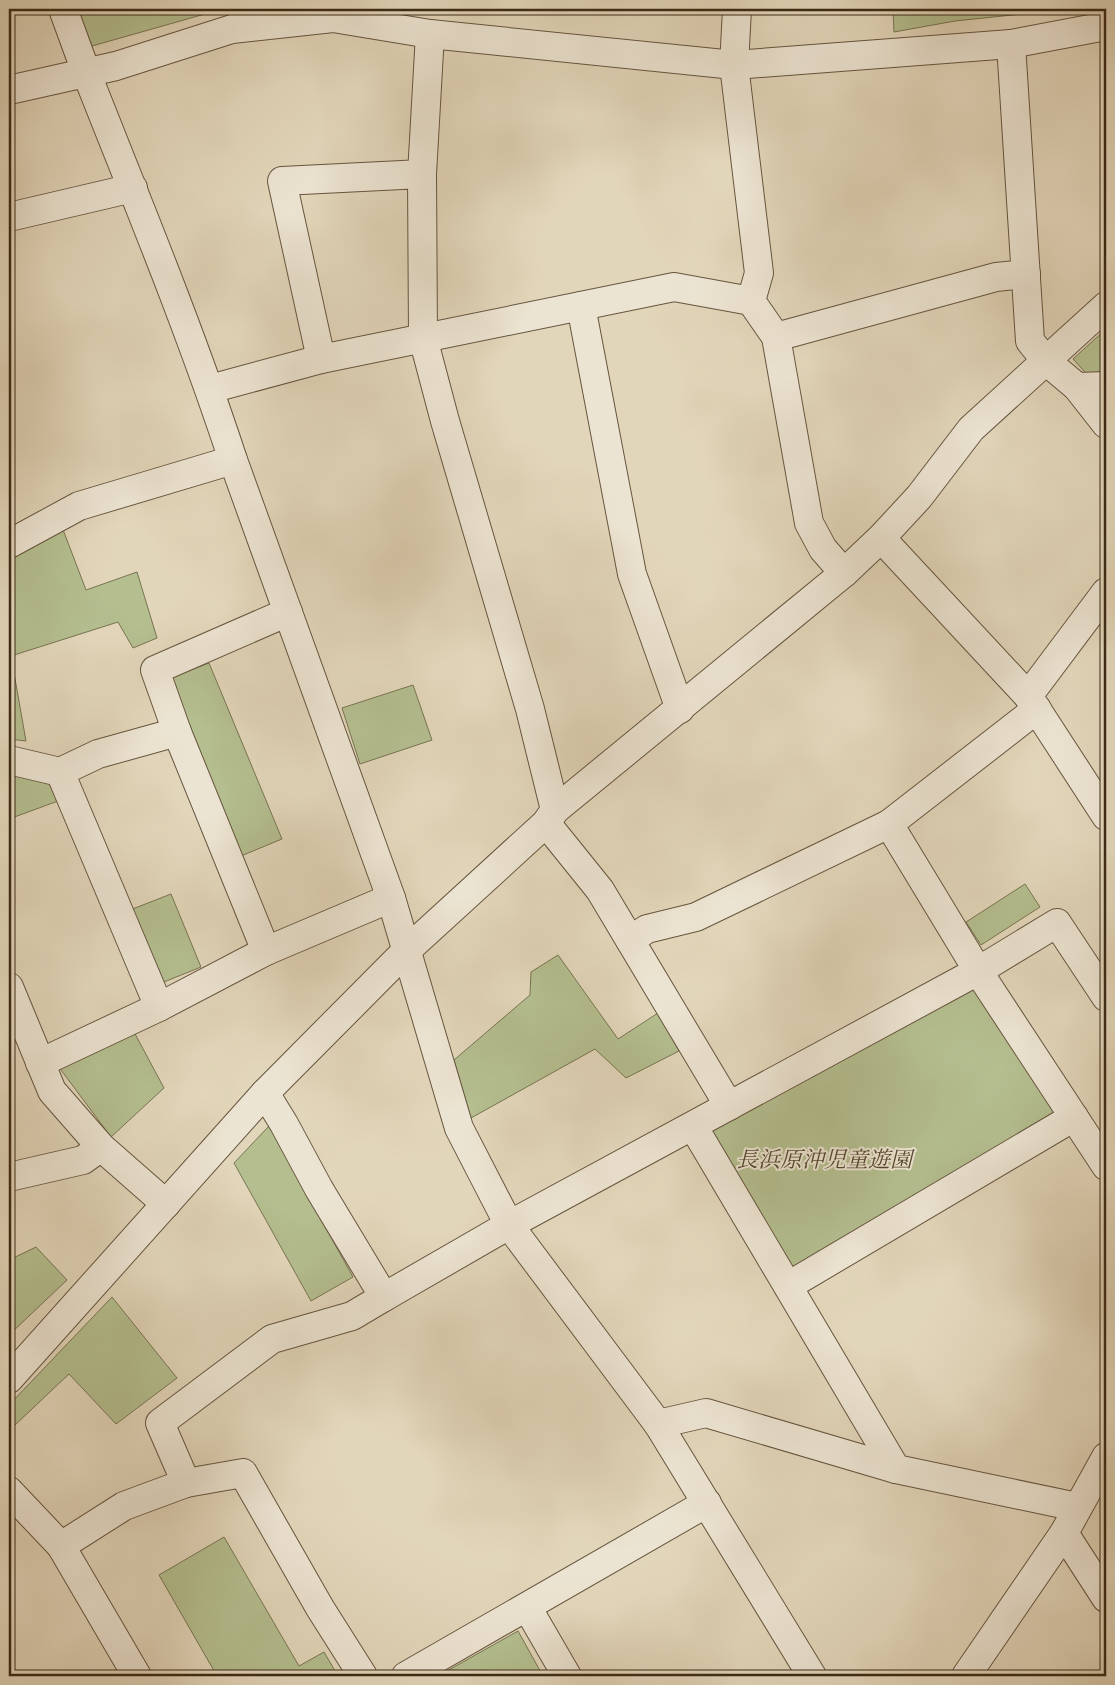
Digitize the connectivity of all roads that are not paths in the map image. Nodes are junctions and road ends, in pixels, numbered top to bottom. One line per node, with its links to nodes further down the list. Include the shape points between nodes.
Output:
1 (63, 9): 8 (street)
2 (737, 9): 7 (street)
3 (228, 19): 5 (street, via 333,18); 8 (street, via 116,66)
4 (1106, 26): 6 (street)
5 (430, 34): 7 (street); 10 (street)
6 (1011, 44): 7 (street); 13 (street)
7 (734, 65): 14 (street, via 759,273)
8 (86, 72): 9 (street); 11 (street)
9 (9, 90)
10 (422, 174): 18 (street); 19 (street, via 282,181)
11 (133, 188): 12 (street); 23 (street)
12 (9, 217)
13 (1026, 274): 17 (street, via 996,277); 20 (street, via 1030,341)
14 (751, 301): 15 (street, via 674,287); 17 (street)
15 (581, 306): 18 (street); 32 (street, via 632,574)
16 (1106, 306): 20 (street)
17 (776, 337): 28 (street, via 810,523 823,549)
18 (423, 338): 19 (street); 36 (street, via 530,709)
19 (321, 359): 23 (street)
20 (1046, 361): 22 (street); 26 (street, via 971,429 919,497)
21 (1106, 386): 22 (street)
22 (1077, 387): 24 (street)
23 (210, 389): 25 (street)
24 (1106, 424)
25 (233, 460): 27 (street, via 79,506); 30 (street)
26 (881, 538): 28 (street); 31 (street)
27 (9, 544)
28 (844, 573): 32 (street)
29 (1106, 592): 31 (street)
30 (288, 612): 33 (street, via 155,670); 39 (street)
31 (1032, 702): 37 (street); 38 (street)
32 (680, 709): 36 (street)
33 (177, 732): 35 (street, via 98,754); 41 (street)
34 (9, 760): 35 (street)
35 (60, 772): 46 (street)
36 (550, 816): 40 (street); 42 (street)
37 (1106, 816)
38 (889, 824): 40 (street, via 696,917 647,929); 43 (street)
39 (391, 898): 41 (street); 42 (street)
40 (630, 940): 49 (street)
41 (266, 951): 46 (street)
42 (406, 952): 48 (street); 56 (street, via 459,1128)
43 (978, 971): 45 (street, via 1057,923); 49 (street); 50 (street)
44 (9, 987): 47 (street)
45 (1106, 997)
46 (159, 1007): 47 (street)
47 (40, 1063): 52 (street, via 52,1091)
48 (265, 1093): 55 (street); 58 (street)
49 (729, 1106): 51 (street)
50 (1074, 1117): 53 (street); 57 (street)
51 (693, 1126): 56 (street); 57 (street)
52 (101, 1147): 54 (street, via 83,1160); 55 (street)
53 (1106, 1166)
54 (9, 1176)
55 (166, 1204): 59 (street)
56 (510, 1225): 58 (street); 60 (street)
57 (788, 1286): 62 (street)
58 (384, 1297): 63 (street, via 352,1316 272,1339 160,1423)
59 (9, 1380)
60 (658, 1424): 62 (street, via 706,1413); 65 (street)
61 (1106, 1457): 66 (street)
62 (896, 1469): 66 (street)
63 (186, 1483): 68 (street, via 124,1506); 72 (street, via 243,1473)
64 (9, 1491): 68 (street)
65 (707, 1503): 70 (street); 75 (street)
66 (1077, 1507): 67 (street)
67 (1064, 1532): 69 (street); 76 (street)
68 (61, 1546): 71 (street)
69 (1106, 1598)
70 (527, 1607): 73 (street); 74 (street)
71 (137, 1676)
72 (363, 1676)
73 (406, 1676)
74 (567, 1676)
75 (812, 1676)
76 (966, 1676)

